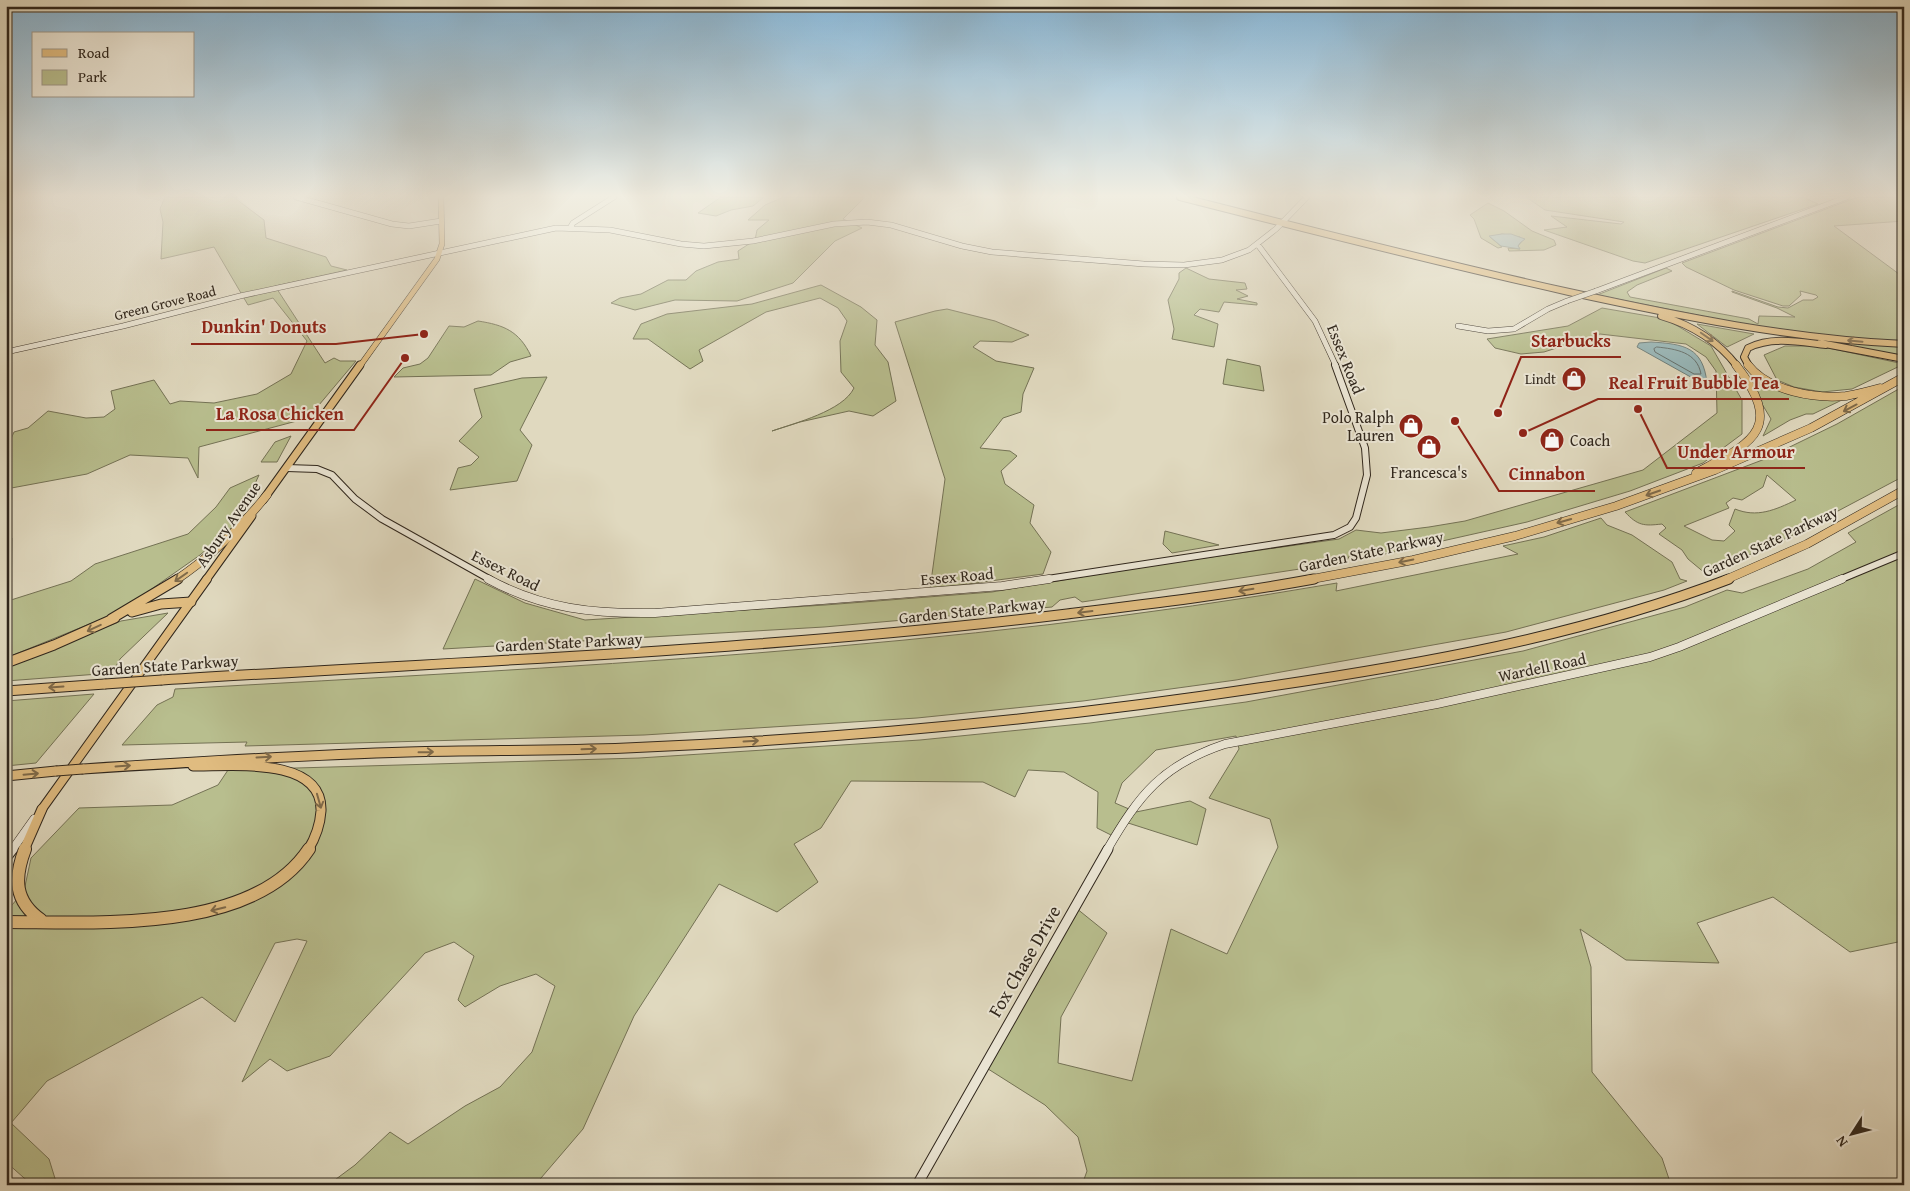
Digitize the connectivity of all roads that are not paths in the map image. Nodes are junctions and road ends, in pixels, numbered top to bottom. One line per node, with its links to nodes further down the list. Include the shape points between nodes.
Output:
1 (444, 253): 8 (street, Green Grove Road)
2 (1025, 253): 3 (street, Green Grove Road, via 1192,263 1227,258)
3 (1240, 253)
4 (1264, 253): 21 (street, Essex Road, via 1315,321 1338,371 1366,453 1367,475 1355,521 1345,531 1330,536 988,588 612,614 556,606 513,592 377,516 355,499 332,474)
5 (1394, 253): 11 (highway)
6 (1402, 253): 12 (highway)
7 (1696, 253): 13 (street, bridge, via 1545,310 1510,330 1484,331)
8 (439, 254): 9 (street, Green Grove Road); 10 (main road, Asbury Avenue)
9 (407, 261): 10 (street); 17 (street, Green Grove Road, via 240,296)
10 (433, 266): 21 (main road, Asbury Avenue)
11 (1561, 293): 14 (highway); 22 (highway, one-way to 22, via 1678,321 1714,341 1734,364 1759,406 1761,418 1758,429 1748,442)
12 (1702, 319): 14 (highway); 15 (highway, one-way to 12, via 1813,337)
13 (1458, 326)
14 (1731, 326): 16 (highway)
15 (1904, 344)
16 (1839, 346): 18 (highway); 20 (highway, via 1766,342 1748,348 1744,357 1750,368 1763,377 1808,393 1846,396)
17 (6, 352)
18 (1904, 359)
19 (1904, 377): 20 (highway, Garden State Parkway)
20 (1892, 384): 22 (highway, Garden State Parkway, one-way to 22, via 1789,438)
21 (287, 468): 24 (main road, Asbury Avenue)
22 (1678, 484): 29 (highway, Garden State Parkway, one-way to 29, bridge, via 1563,522 1438,554 1299,582 1126,607 926,630 743,646)
23 (1904, 490): 30 (highway, Garden State Parkway, one-way to 23, via 799,739 1040,717 1270,687 1500,645 1664,602 1785,554)
24 (267, 495): 26 (main road, Asbury Avenue); 27 (highway, one-way to 27, via 234,534 206,559)
25 (1904, 554): 31 (street, Wardell Road, via 1650,657 1437,704 1225,744 1203,750)
26 (191, 602): 27 (highway, via 154,606); 35 (main road, Asbury Avenue)
27 (111, 619): 28 (highway, one-way to 28)
28 (6, 663)
29 (6, 691)
30 (163, 763): 32 (highway, Garden State Parkway, one-way to 30); 38 (highway, one-way to 38, via 262,767 298,776 309,782 319,796 322,809 317,832 303,856 284,876 257,894 232,905 153,919)
31 (1175, 766): 39 (street, Fox Chase Drive, via 1145,792 1128,814)
32 (83, 769): 33 (highway, Garden State Parkway, bridge)
33 (56, 771): 34 (highway, Garden State Parkway, one-way to 33)
34 (6, 776)
35 (42, 809): 36 (street, Asbury Avenue); 38 (highway, via 15,856 9,881 11,894 18,906 29,916)
36 (6, 858)
37 (6, 922): 38 (highway)
38 (46, 922)
39 (917, 1185)

